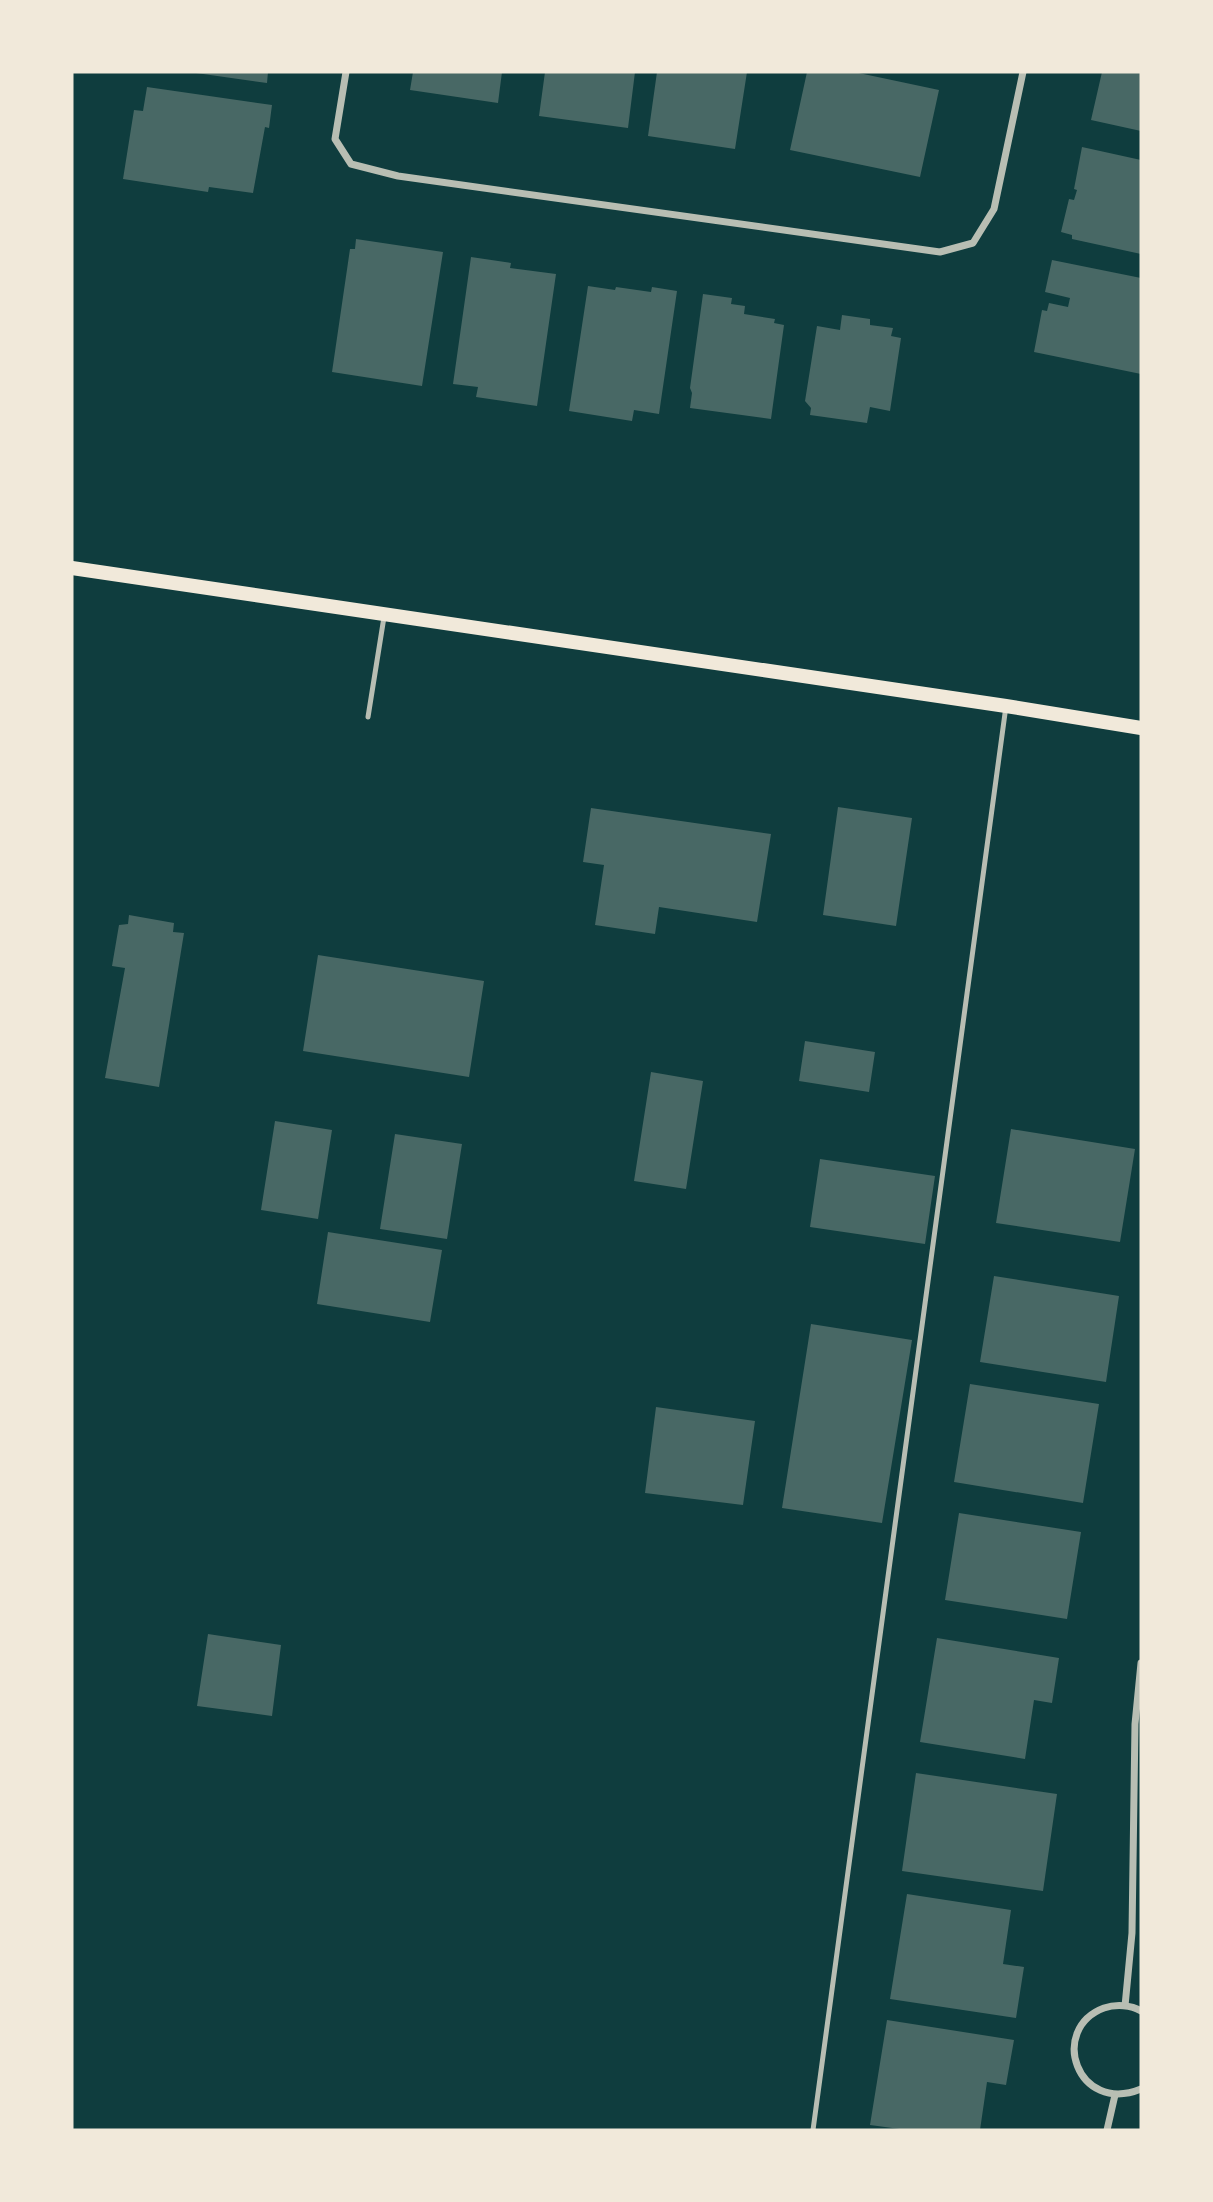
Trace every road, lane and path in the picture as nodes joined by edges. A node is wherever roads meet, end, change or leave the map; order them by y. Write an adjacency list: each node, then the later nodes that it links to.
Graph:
1 (346, 72): 2 (street)
2 (1023, 72)
3 (72, 568): 4 (main road)
4 (385, 614): 5 (main road); 6 (lane)
5 (1006, 706): 7 (main road); 13 (lane)
6 (368, 717)
7 (1141, 728)
8 (1141, 1663): 9 (street)
9 (1125, 2006): 10 (street); 12 (street)
10 (1141, 2011)
11 (1141, 2089): 12 (street)
12 (1115, 2095): 14 (street)
13 (813, 2130)
14 (1107, 2130)

